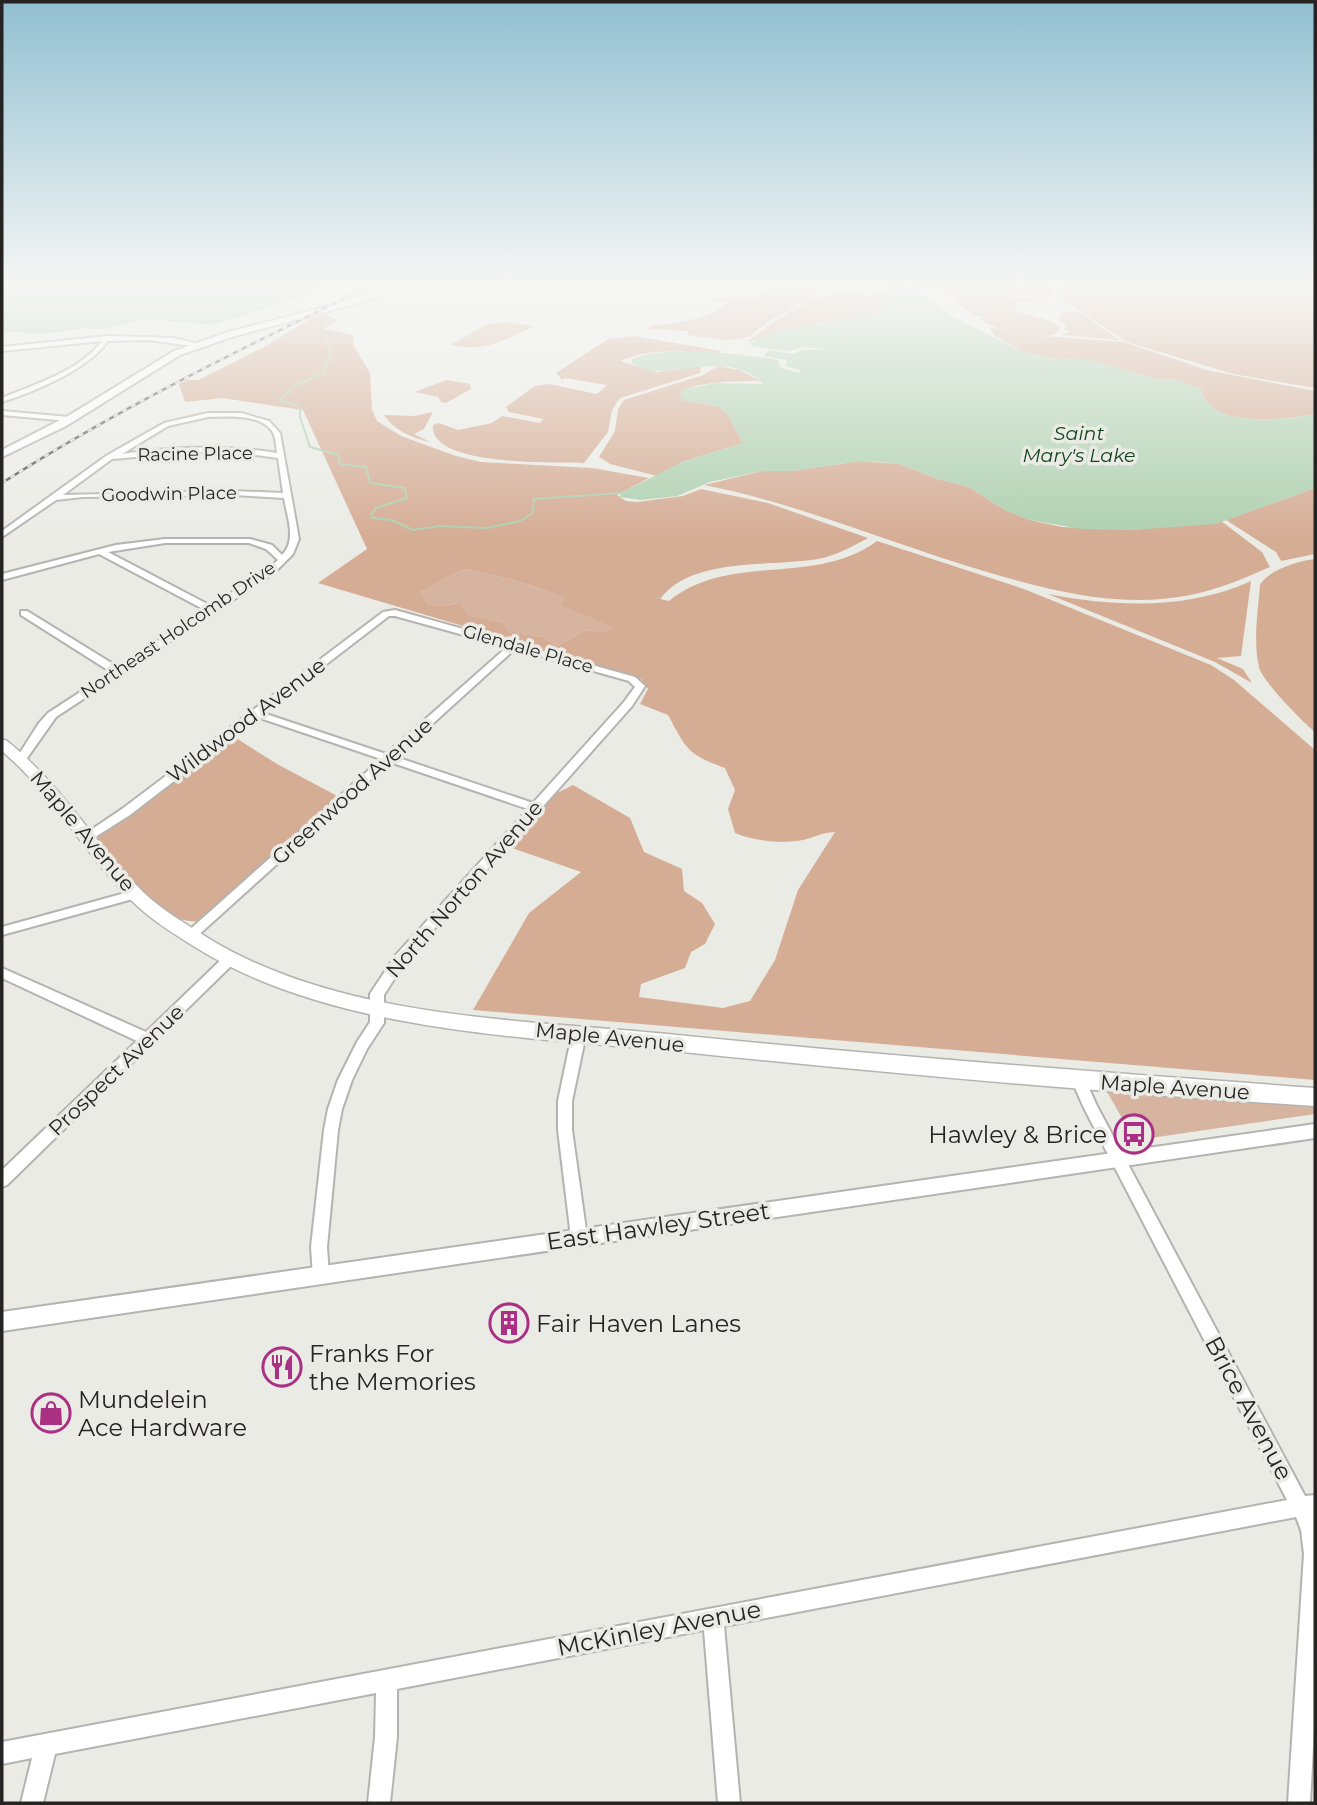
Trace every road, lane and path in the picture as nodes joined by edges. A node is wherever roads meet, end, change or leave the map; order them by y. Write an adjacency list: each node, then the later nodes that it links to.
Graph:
1 (65, 371): 3 (street)
2 (143, 371): 5 (main road)
3 (2, 400)
4 (2, 413): 5 (street)
5 (69, 419): 6 (main road)
6 (2, 454)
7 (281, 456): 8 (street, Racine Place); 8 (street, Northeast Holcomb Drive); 9 (street, Northeast Holcomb Drive)
8 (109, 458): 10 (street)
9 (288, 496): 10 (street, Goodwin Place); 13 (street, Northeast Holcomb Drive)
10 (49, 499): 11 (street)
11 (2, 535)
12 (100, 551): 13 (street); 14 (street); 15 (street)
13 (283, 560): 15 (street, Northeast Holcomb Drive)
14 (2, 577)
15 (211, 610): 19 (street, Northeast Holcomb Drive)
16 (24, 613): 19 (street)
17 (407, 616): 18 (street, Glendale Place); 21 (street, Wildwood Avenue)
18 (513, 646): 20 (street, Glendale Place); 23 (street, Greenwood Avenue)
19 (117, 671): 24 (street, Northeast Holcomb Drive)
20 (638, 692): 25 (street, North Norton Avenue)
21 (254, 713): 23 (street); 26 (street, Wildwood Avenue)
22 (2, 744): 24 (main road, Maple Avenue)
23 (390, 758): 25 (street); 29 (street, Greenwood Avenue)
24 (21, 760): 26 (main road, Maple Avenue)
25 (534, 807): 32 (street, North Norton Avenue)
26 (88, 836): 27 (main road, Maple Avenue)
27 (136, 894): 28 (street); 29 (main road, Maple Avenue)
28 (2, 931)
29 (190, 936): 30 (main road, Maple Avenue)
30 (230, 959): 32 (main road, Maple Avenue); 34 (street, Prospect Avenue)
31 (2, 973): 34 (street)
32 (377, 1009): 33 (main road, Maple Avenue); 41 (street, North Norton Avenue)
33 (579, 1034): 35 (main road, Maple Avenue); 40 (street)
34 (147, 1039): 39 (street, Prospect Avenue)
35 (1079, 1081): 36 (main road, Maple Avenue); 38 (street, Brice Avenue)
36 (1315, 1097)
37 (1315, 1131): 38 (street, East Hawley Street)
38 (1117, 1159): 40 (street, East Hawley Street); 43 (street, Brice Avenue)
39 (2, 1180)
40 (579, 1237): 41 (street, East Hawley Street)
41 (321, 1276): 42 (street, East Hawley Street)
42 (2, 1322)
43 (1308, 1505): 44 (street, McKinley Avenue); 51 (street, Brice Avenue)
44 (713, 1618): 45 (street, McKinley Avenue); 50 (street)
45 (387, 1679): 46 (street, McKinley Avenue); 49 (street)
46 (47, 1744): 47 (street, McKinley Avenue); 48 (street)
47 (2, 1753)
48 (32, 1803)
49 (379, 1803)
50 (729, 1803)
51 (1299, 1803)

